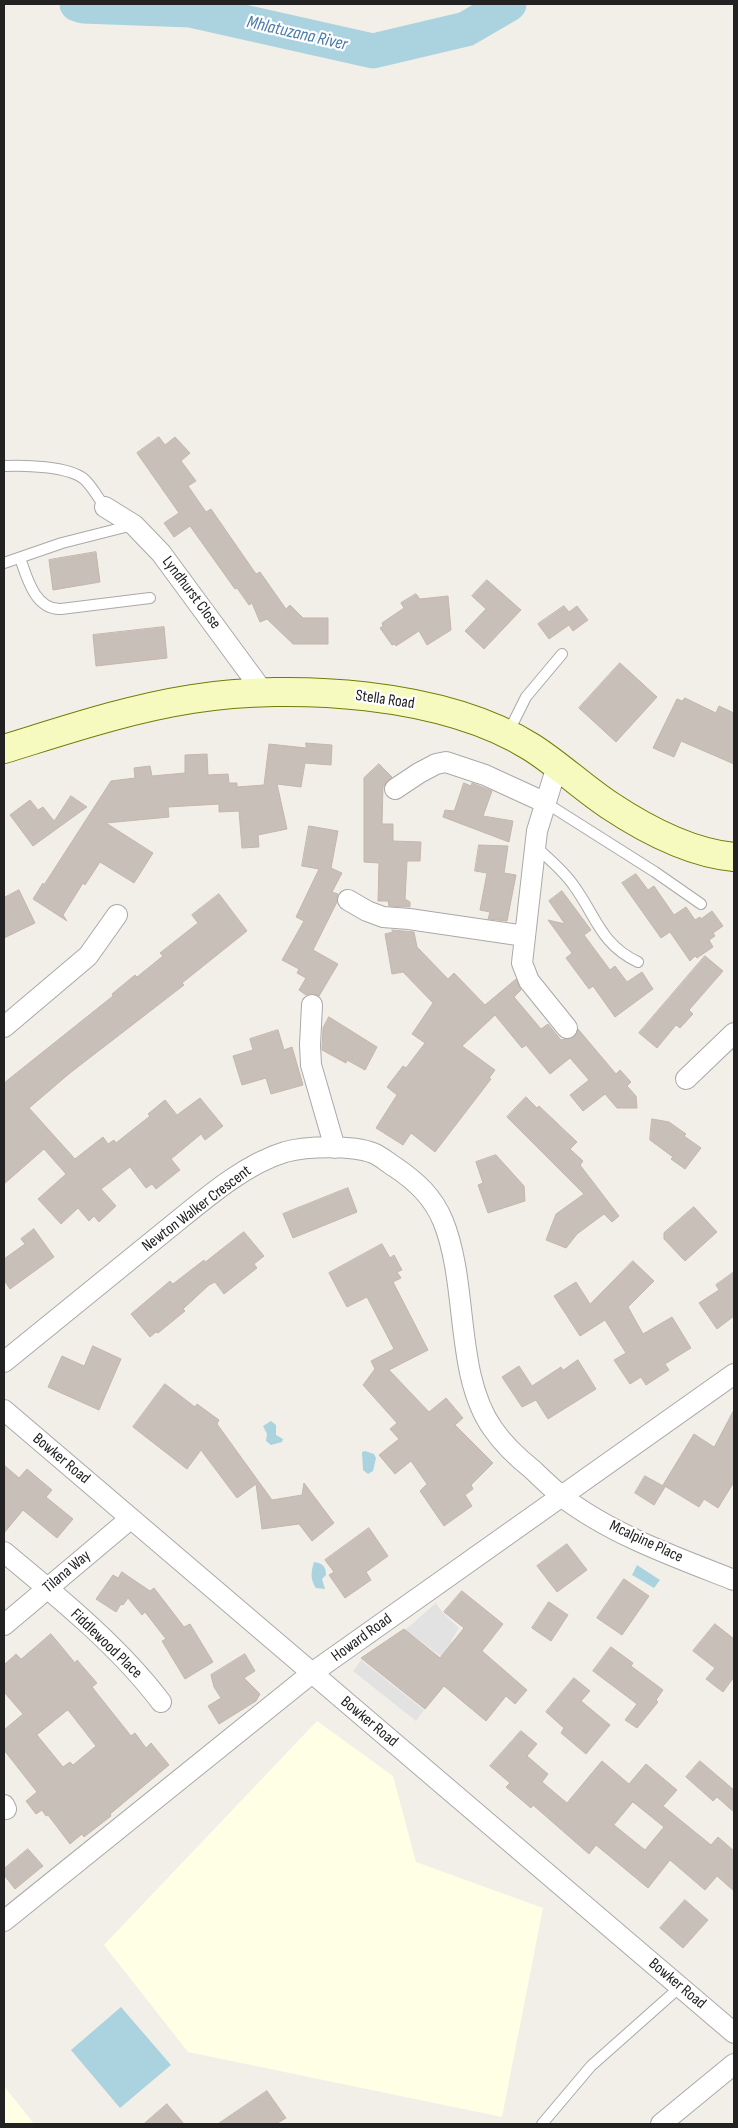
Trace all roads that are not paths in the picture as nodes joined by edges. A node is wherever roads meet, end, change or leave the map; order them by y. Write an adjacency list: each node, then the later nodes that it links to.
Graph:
1 (4, 466): 2 (lane)
2 (105, 507): 3 (street, Lyndhurst Close)
3 (134, 525): 4 (lane); 8 (street, Lyndhurst Close)
4 (20, 558): 5 (lane); 6 (lane)
5 (4, 563)
6 (150, 598)
7 (562, 654): 9 (lane)
8 (264, 693): 9 (main road, Stella Road); 10 (main road, Stella Road)
9 (508, 734): 11 (main road, Stella Road)
10 (4, 749)
11 (557, 766): 13 (street); 15 (main road, Stella Road)
12 (395, 789): 13 (street)
13 (546, 803): 14 (street); 17 (lane)
14 (535, 846): 19 (street); 20 (lane)
15 (734, 857)
16 (348, 900): 19 (street)
17 (701, 904)
18 (117, 915): 22 (street)
19 (525, 936): 23 (street)
20 (638, 962)
21 (312, 1005): 26 (street)
22 (4, 1027)
23 (567, 1028)
24 (734, 1033): 25 (street)
25 (686, 1079)
26 (336, 1148): 27 (street, Newton Walker Crescent); 30 (street, Newton Walker Crescent)
27 (4, 1362)
28 (734, 1374): 30 (street, Howard Road)
29 (4, 1410): 31 (street, Bowker Road)
30 (561, 1496): 33 (street, Mcalpine Place); 36 (street, Howard Road)
31 (130, 1518): 34 (street, Tilana Way); 36 (street, Bowker Road)
32 (4, 1552): 34 (street, Fiddlewood Place)
33 (734, 1580)
34 (48, 1588): 35 (street, Tilana Way); 37 (street, Fiddlewood Place)
35 (4, 1625)
36 (312, 1673): 38 (street, Howard Road); 39 (street, Bowker Road)
37 (160, 1702)
38 (4, 1922)
39 (680, 1987): 40 (street, Bowker Road); 42 (lane)
40 (734, 2033)
41 (734, 2064): 43 (street)
42 (542, 2124)
43 (660, 2124)

